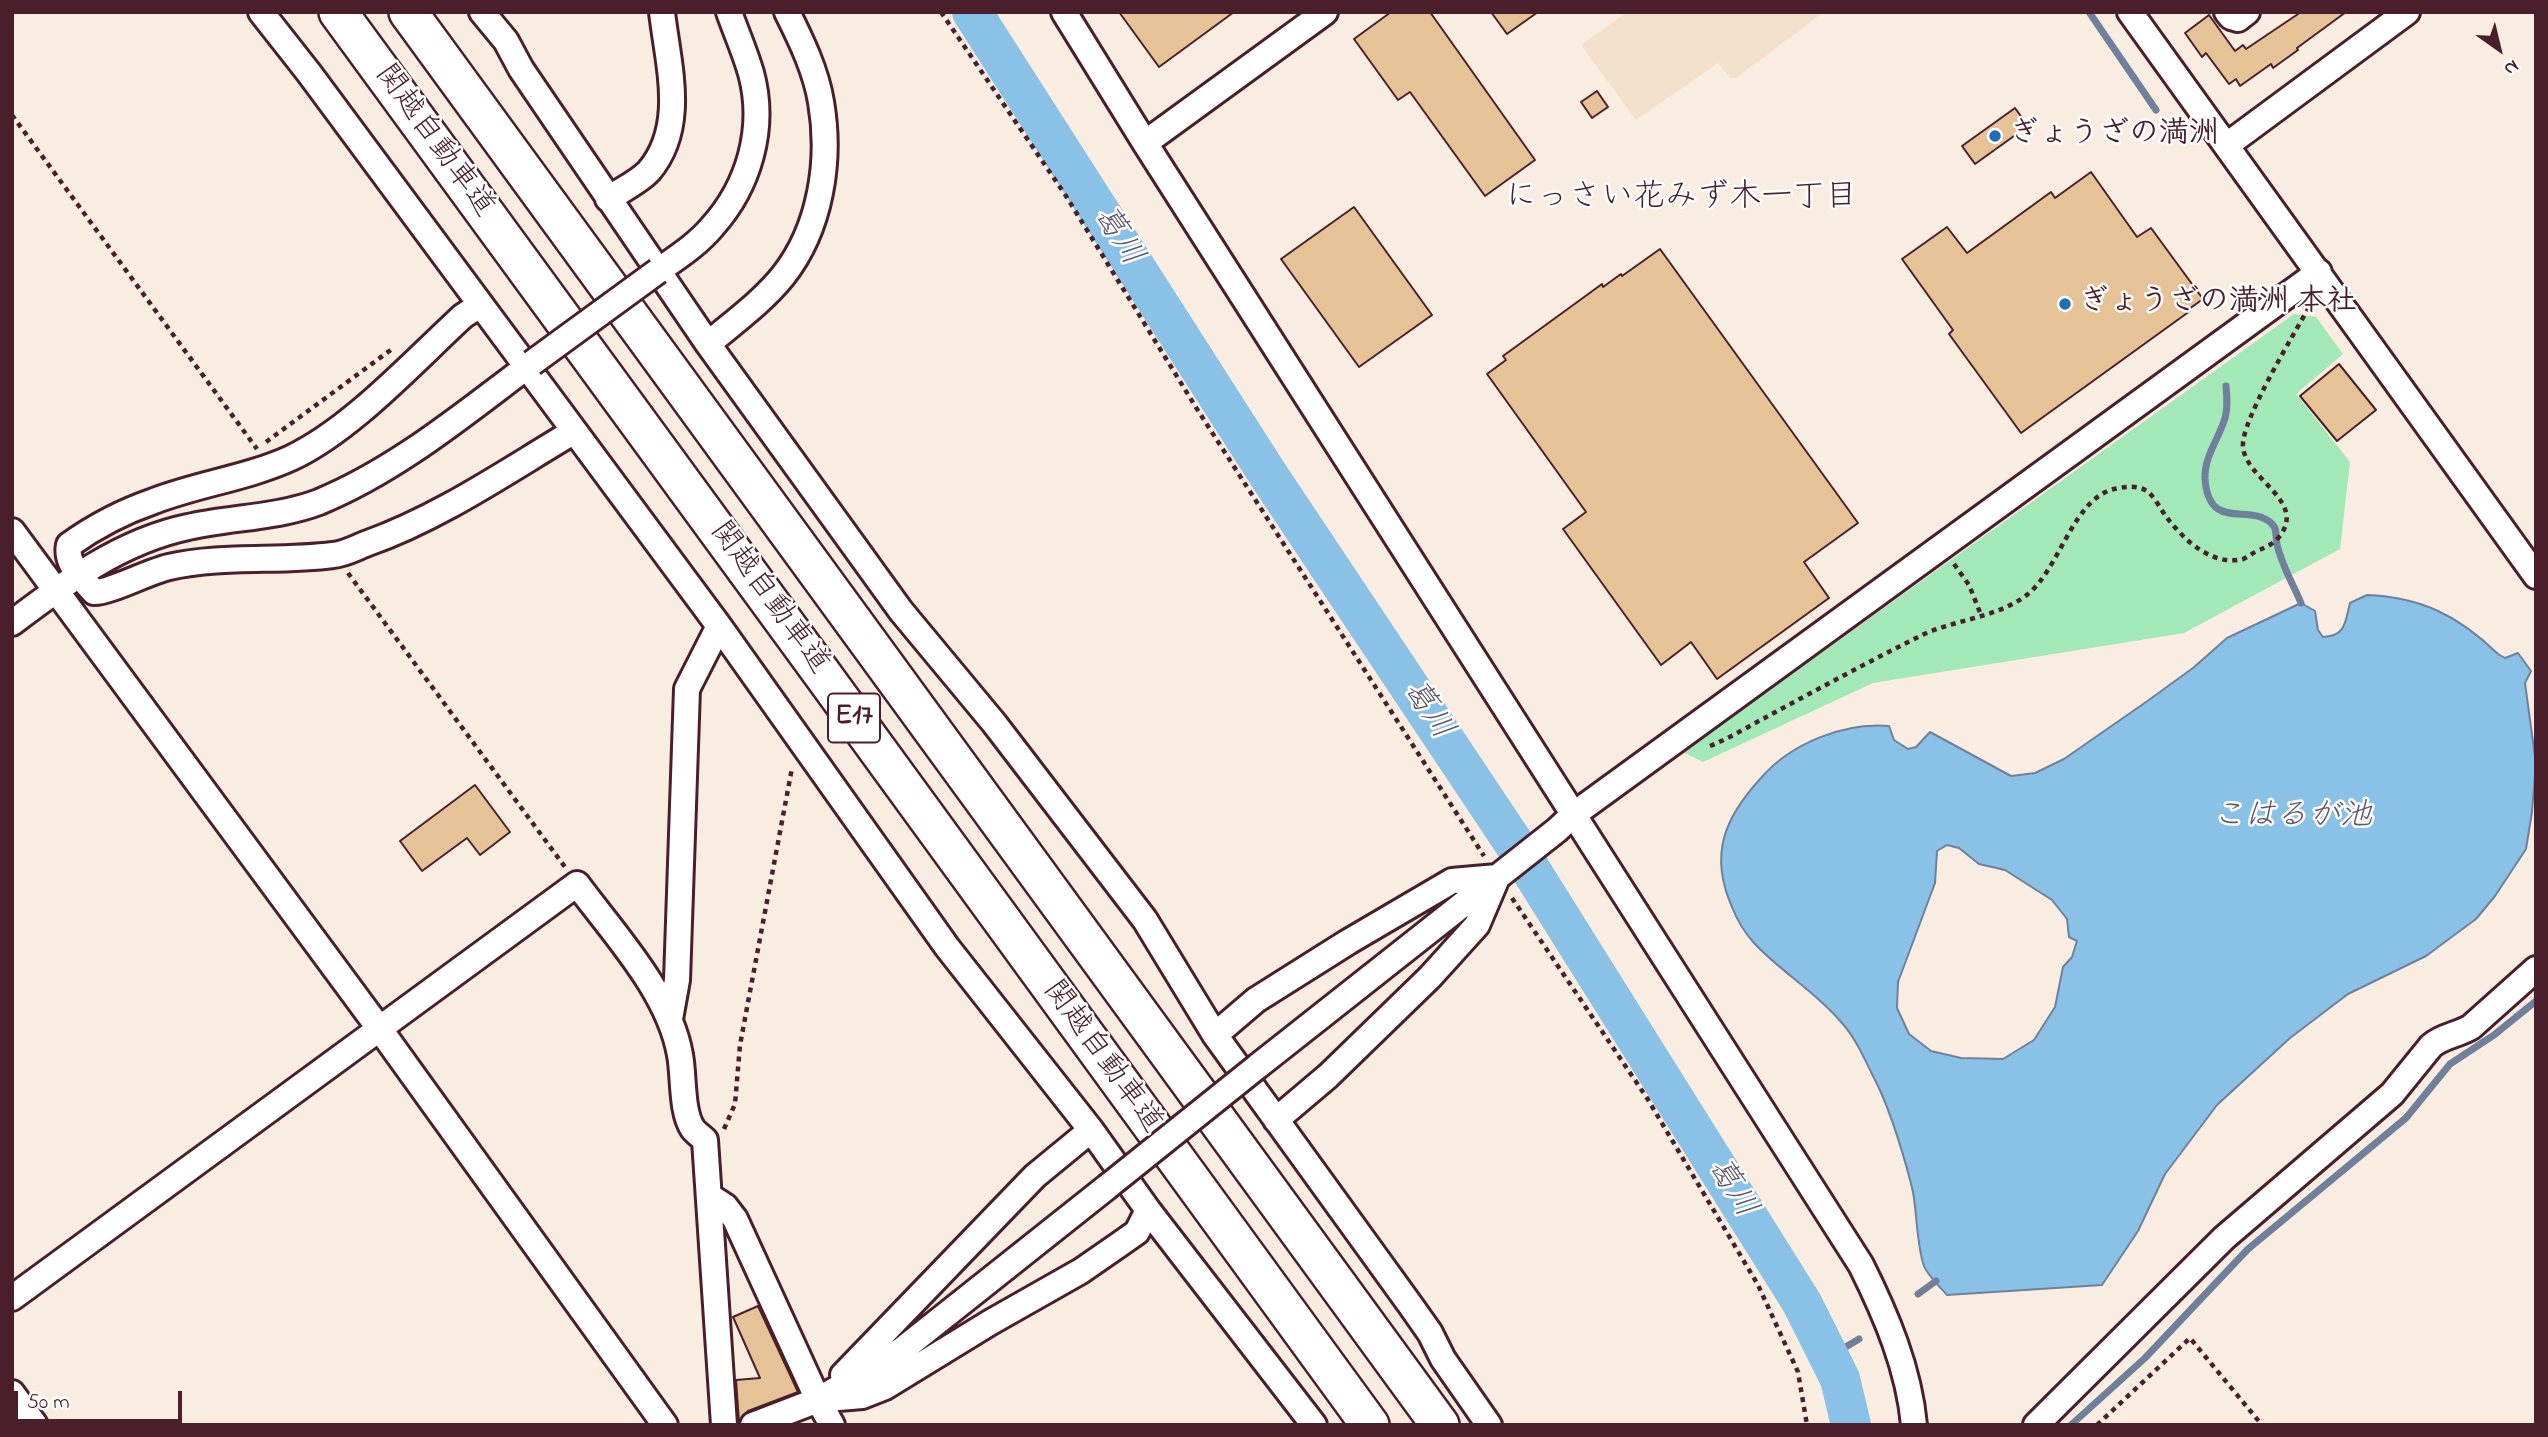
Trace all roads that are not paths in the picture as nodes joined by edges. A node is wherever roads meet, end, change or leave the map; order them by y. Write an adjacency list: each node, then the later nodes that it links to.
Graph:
1 (261, 12): 19 (street)
2 (408, 12): 49 (highway, 関越自動車道 / E17)
3 (482, 12): 16 (street)
4 (662, 12): 16 (street)
5 (729, 12): 17 (street)
6 (787, 12): 20 (street)
7 (1064, 12): 14 (street)
8 (1325, 12): 14 (street)
9 (2130, 12): 15 (street)
10 (2227, 12): 11 (street)
11 (2248, 12)
12 (2407, 12): 15 (street)
13 (340, 17): 48 (highway, 関越自動車道 / E17)
14 (1144, 143): 29 (street)
15 (2227, 145): 18 (street)
16 (608, 199): 17 (street)
17 (658, 271): 20 (street); 21 (street, bridge)
18 (2319, 272): 25 (street); 29 (street)
19 (480, 305): 21 (street); 24 (street)
20 (708, 344): 34 (street)
21 (529, 365): 22 (street); 24 (street)
22 (573, 432): 24 (street); 28 (street)
23 (12, 531): 26 (street)
24 (79, 575): 26 (street)
25 (2536, 576)
26 (55, 591): 27 (street); 33 (street)
27 (12, 623)
28 (719, 626): 32 (street); 36 (street)
29 (1565, 822): 30 (street); 51 (street)
30 (1499, 875): 34 (street); 35 (street); 41 (street, bridge)
31 (2536, 969): 52 (street)
32 (670, 1019): 33 (street); 37 (street)
33 (379, 1028): 39 (street); 43 (street)
34 (1215, 1035): 35 (street)
35 (1276, 1120): 50 (street)
36 (1091, 1130): 38 (street); 41 (street)
37 (711, 1197): 41 (street); 44 (street)
38 (1148, 1210): 41 (street); 47 (street)
39 (12, 1298)
40 (12, 1393): 42 (street)
41 (818, 1400): 45 (street); 46 (street)
42 (35, 1425)
43 (665, 1425)
44 (724, 1425)
45 (753, 1425)
46 (832, 1425)
47 (1314, 1425)
48 (1370, 1425)
49 (1440, 1425)
50 (1489, 1425)
51 (1914, 1425)
52 (2036, 1425)

